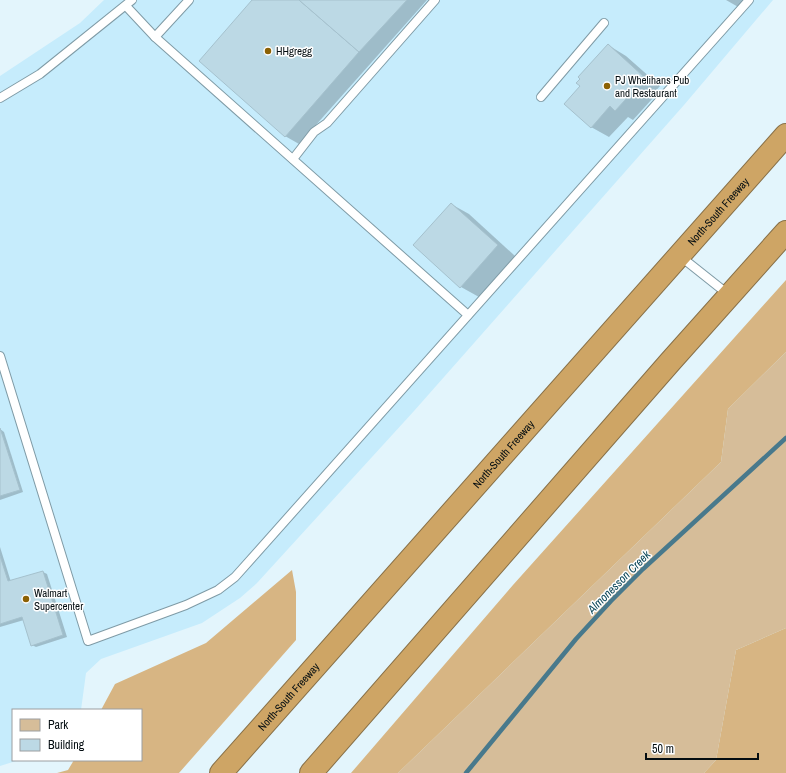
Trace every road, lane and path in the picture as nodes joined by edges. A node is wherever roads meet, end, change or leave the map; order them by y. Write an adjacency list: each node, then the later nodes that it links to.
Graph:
1 (189, 0): 6 (lane)
2 (435, 0): 10 (lane)
3 (749, 0): 14 (lane)
4 (129, 3): 6 (lane); 8 (lane)
5 (604, 23): 7 (lane)
6 (155, 38): 10 (lane)
7 (541, 97)
8 (0, 98)
9 (786, 135): 12 (highway, North-South Freeway)
10 (293, 159): 14 (lane)
11 (786, 232): 13 (highway)
12 (680, 256): 13 (lane); 16 (highway, North-South Freeway)
13 (729, 296): 17 (highway)
14 (468, 315): 15 (lane)
15 (0, 356)
16 (221, 773)
17 (311, 773)

